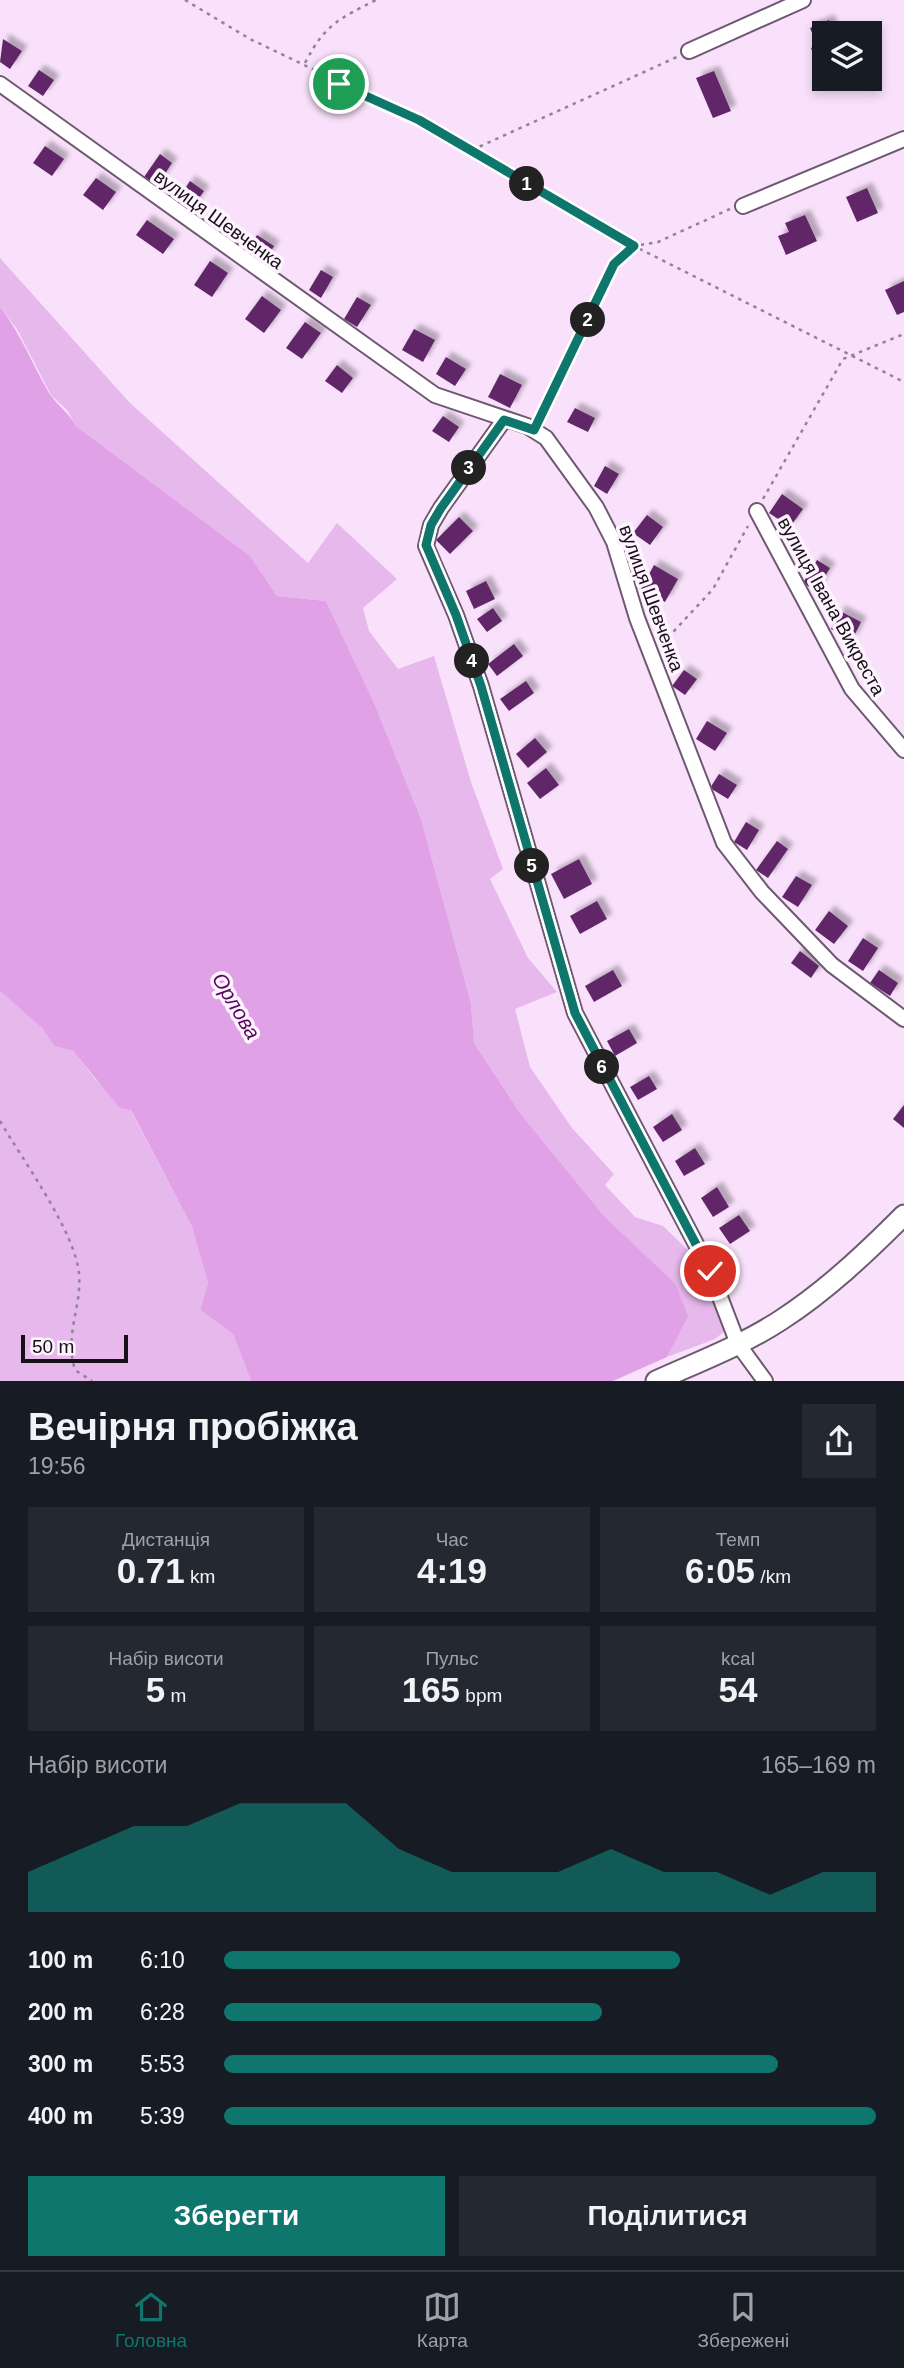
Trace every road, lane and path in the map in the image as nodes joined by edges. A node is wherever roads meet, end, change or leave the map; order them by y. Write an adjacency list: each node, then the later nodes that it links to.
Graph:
1 (185, 0): 5 (path)
2 (376, 0): 5 (path)
3 (803, 0): 4 (street)
4 (689, 51): 8 (path)
5 (305, 63): 8 (path)
6 (0, 84): 14 (street, вулиця Шевченка)
7 (904, 139): 9 (street)
8 (472, 150): 10 (path)
9 (738, 207): 10 (path)
10 (634, 246): 12 (path); 15 (path)
11 (904, 334): 12 (path)
12 (854, 354): 13 (path)
13 (904, 382)
14 (504, 420): 15 (street, вулиця Шевченка); 21 (street)
15 (534, 430): 18 (street, вулиця Шевченка)
16 (757, 511): 17 (street, вулиця Івана Викреста)
17 (904, 750)
18 (904, 1019)
19 (0, 1121): 22 (path)
20 (904, 1215): 21 (street)
21 (738, 1344): 23 (street); 24 (street)
22 (92, 1381)
23 (656, 1381)
24 (765, 1381)

